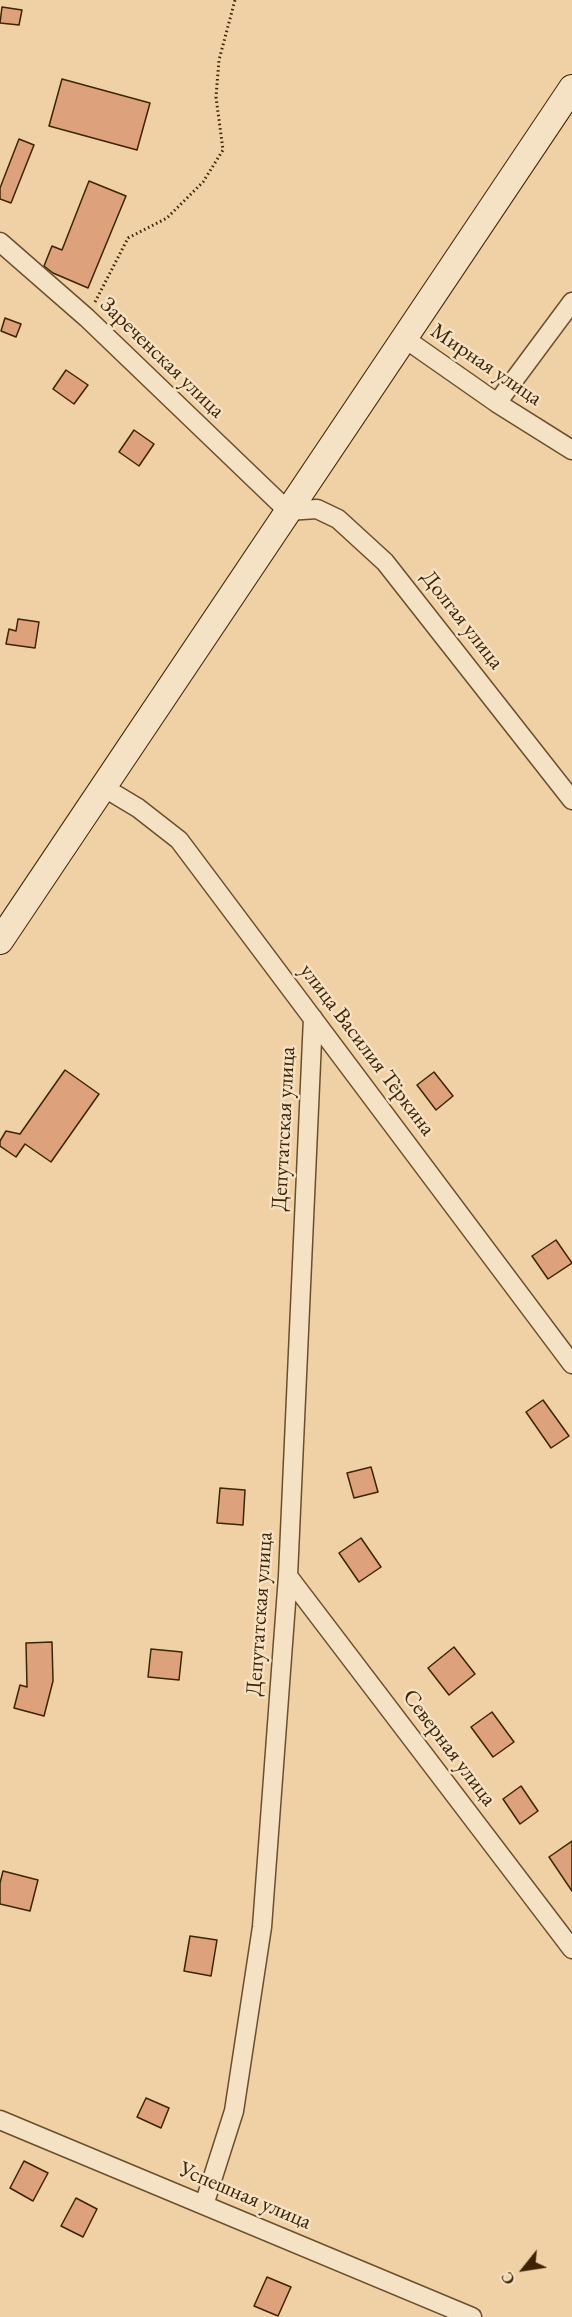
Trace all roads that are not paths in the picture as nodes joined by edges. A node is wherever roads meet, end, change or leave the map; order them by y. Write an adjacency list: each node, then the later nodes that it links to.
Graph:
1 (572, 88): 4 (street)
2 (0, 242): 7 (street, Зареченская улица)
3 (572, 302): 5 (street)
4 (404, 338): 5 (street, Мирная улица); 7 (street)
5 (498, 403): 6 (street, Мирная улица)
6 (572, 450)
7 (288, 511): 8 (street); 9 (street, Долгая улица)
8 (103, 787): 10 (street); 11 (street, улица Василия Тёркина)
9 (572, 800)
10 (0, 941)
11 (313, 1018): 12 (street, улица Василия Тёркина); 13 (street, Депутатская улица)
12 (572, 1364)
13 (288, 1576): 14 (street, Северная улица); 16 (street, Депутатская улица)
14 (572, 1949)
15 (0, 2120): 16 (street, Успешная улица)
16 (204, 2205): 17 (street, Успешная улица)
17 (472, 2317)

